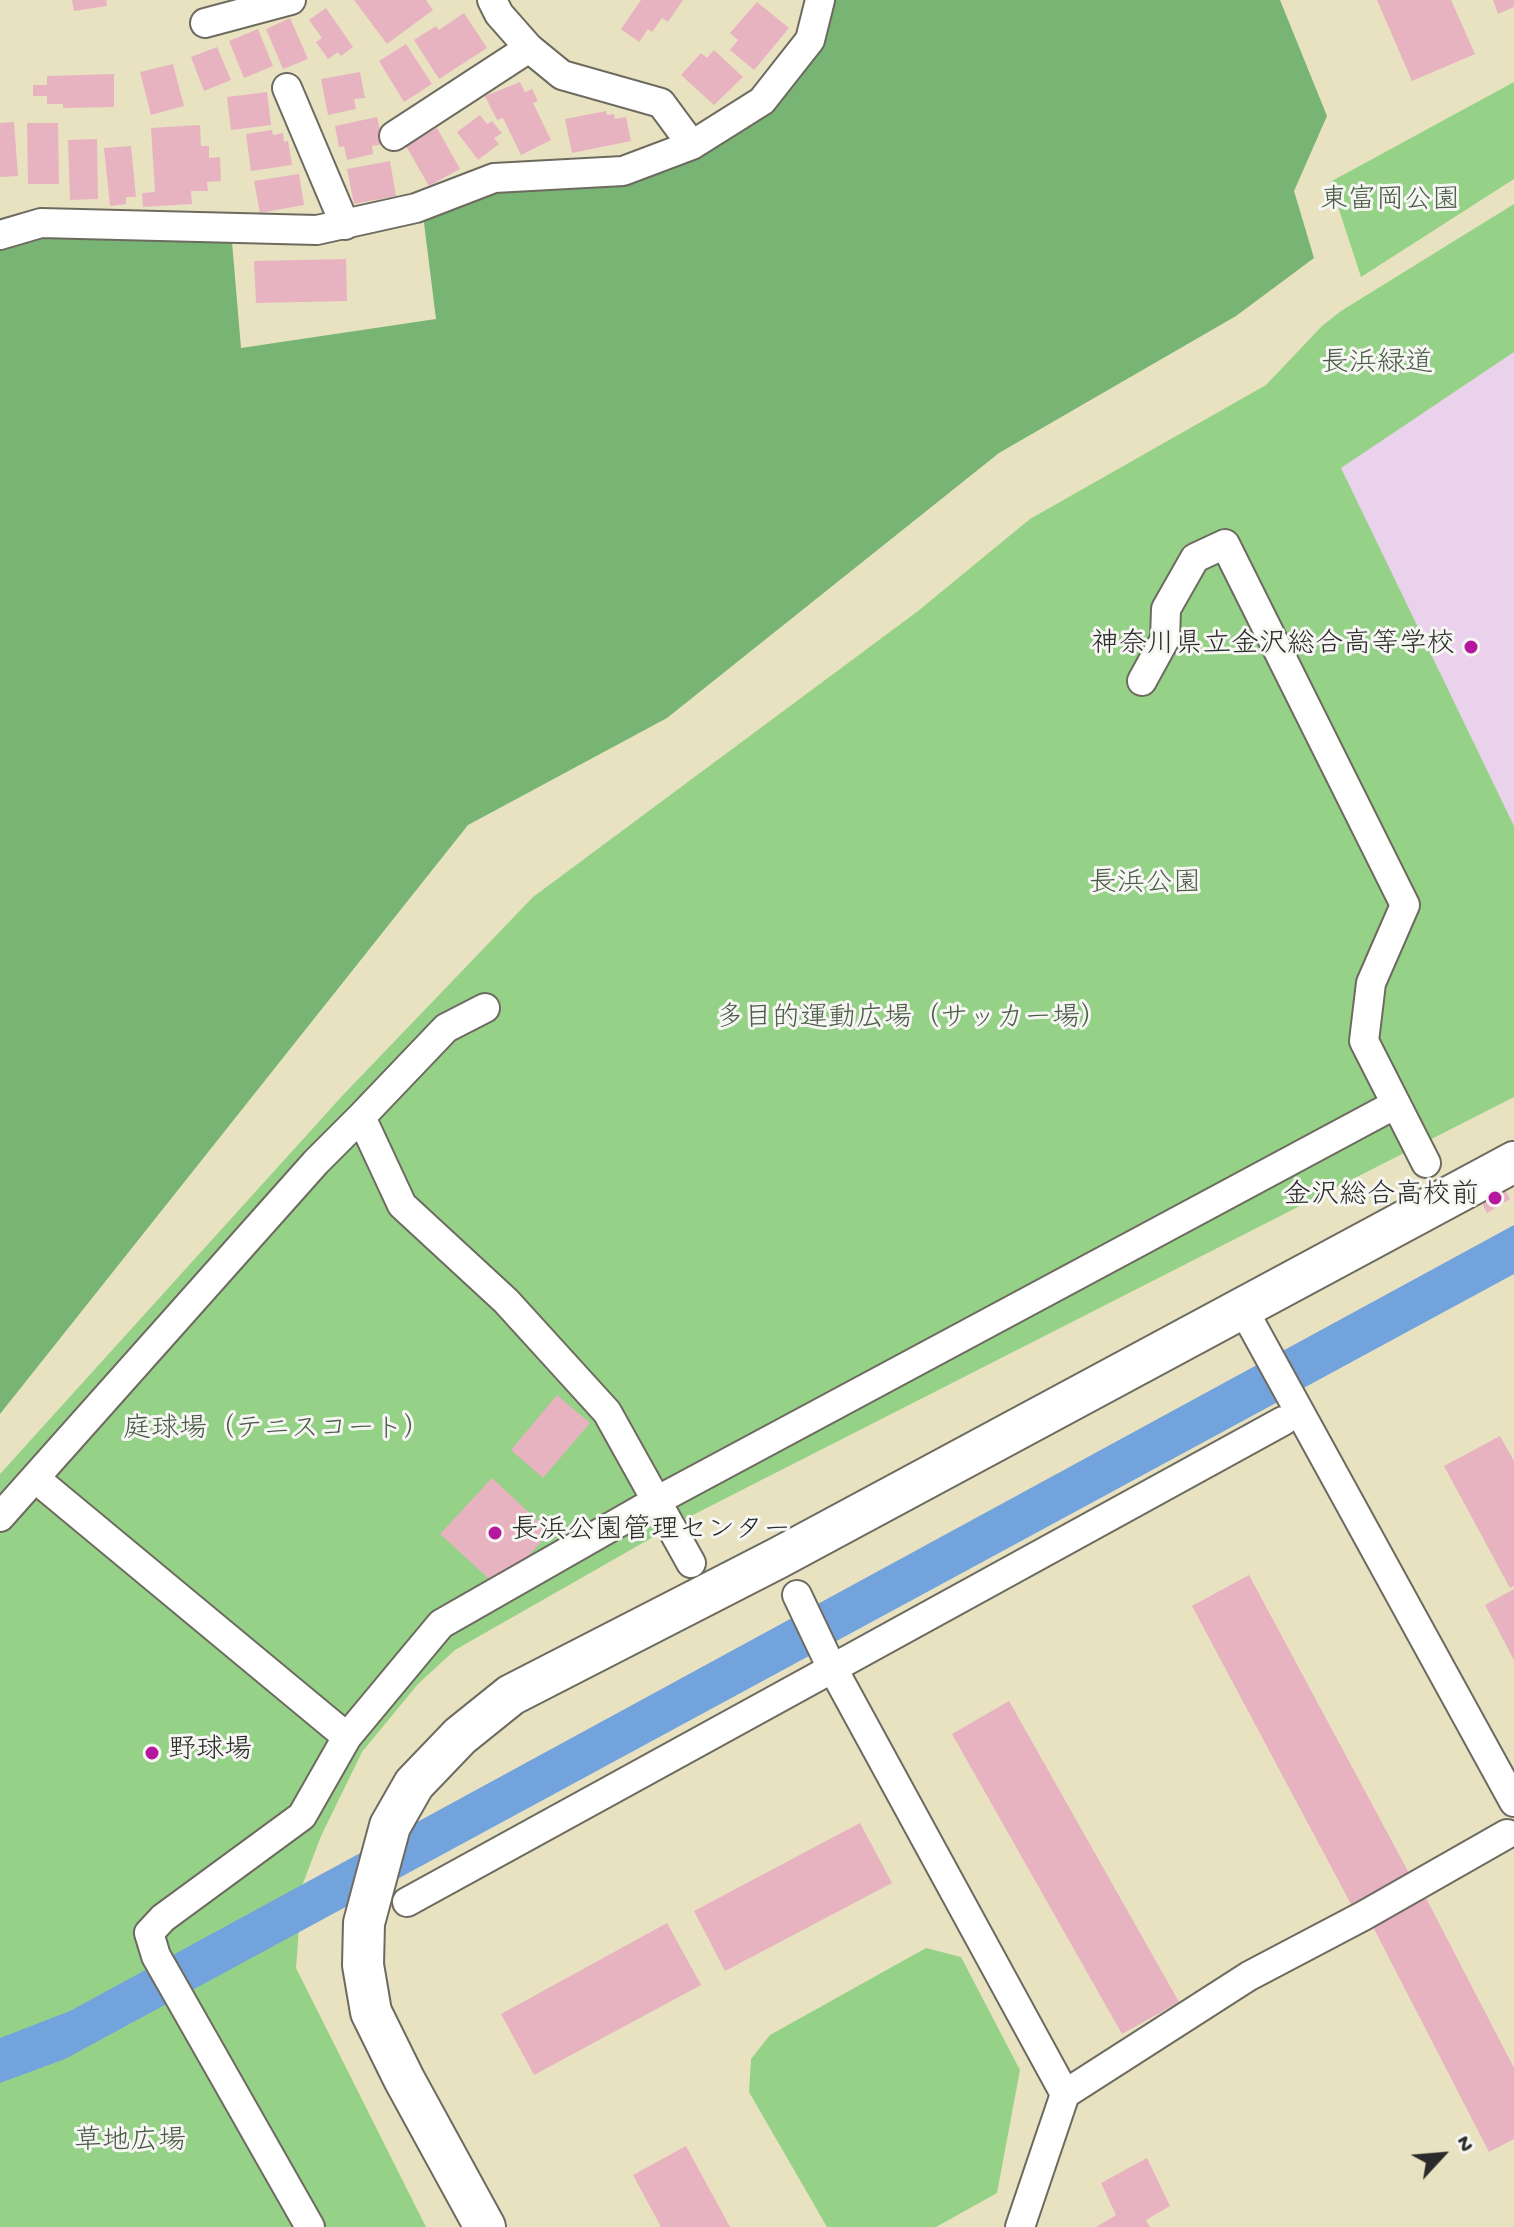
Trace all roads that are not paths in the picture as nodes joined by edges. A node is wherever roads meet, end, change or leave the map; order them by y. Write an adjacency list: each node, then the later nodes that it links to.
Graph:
1 (291, 0): 4 (street)
2 (492, 0): 5 (street)
3 (820, 0): 8 (street)
4 (205, 23)
5 (529, 48): 7 (street); 8 (street)
6 (287, 88): 9 (street)
7 (394, 136)
8 (692, 145): 9 (street)
9 (345, 225): 10 (street)
10 (0, 235)
11 (1142, 681): 13 (street)
12 (485, 1008): 14 (street)
13 (1396, 1104): 16 (street); 20 (street)
14 (361, 1117): 19 (street); 20 (street)
15 (1514, 1162): 17 (street)
16 (1426, 1163)
17 (1243, 1309): 18 (street); 31 (street)
18 (1289, 1411): 24 (street); 26 (street)
19 (36, 1479): 21 (street); 25 (street)
20 (658, 1500): 22 (street); 25 (street)
21 (0, 1517)
22 (691, 1563)
23 (797, 1595): 24 (street)
24 (829, 1662): 28 (street); 29 (street)
25 (347, 1737): 30 (street)
26 (1514, 1802)
27 (1507, 1834): 29 (street)
28 (407, 1902)
29 (1065, 2094): 32 (street)
30 (310, 2227)
31 (485, 2227)
32 (1020, 2227)

